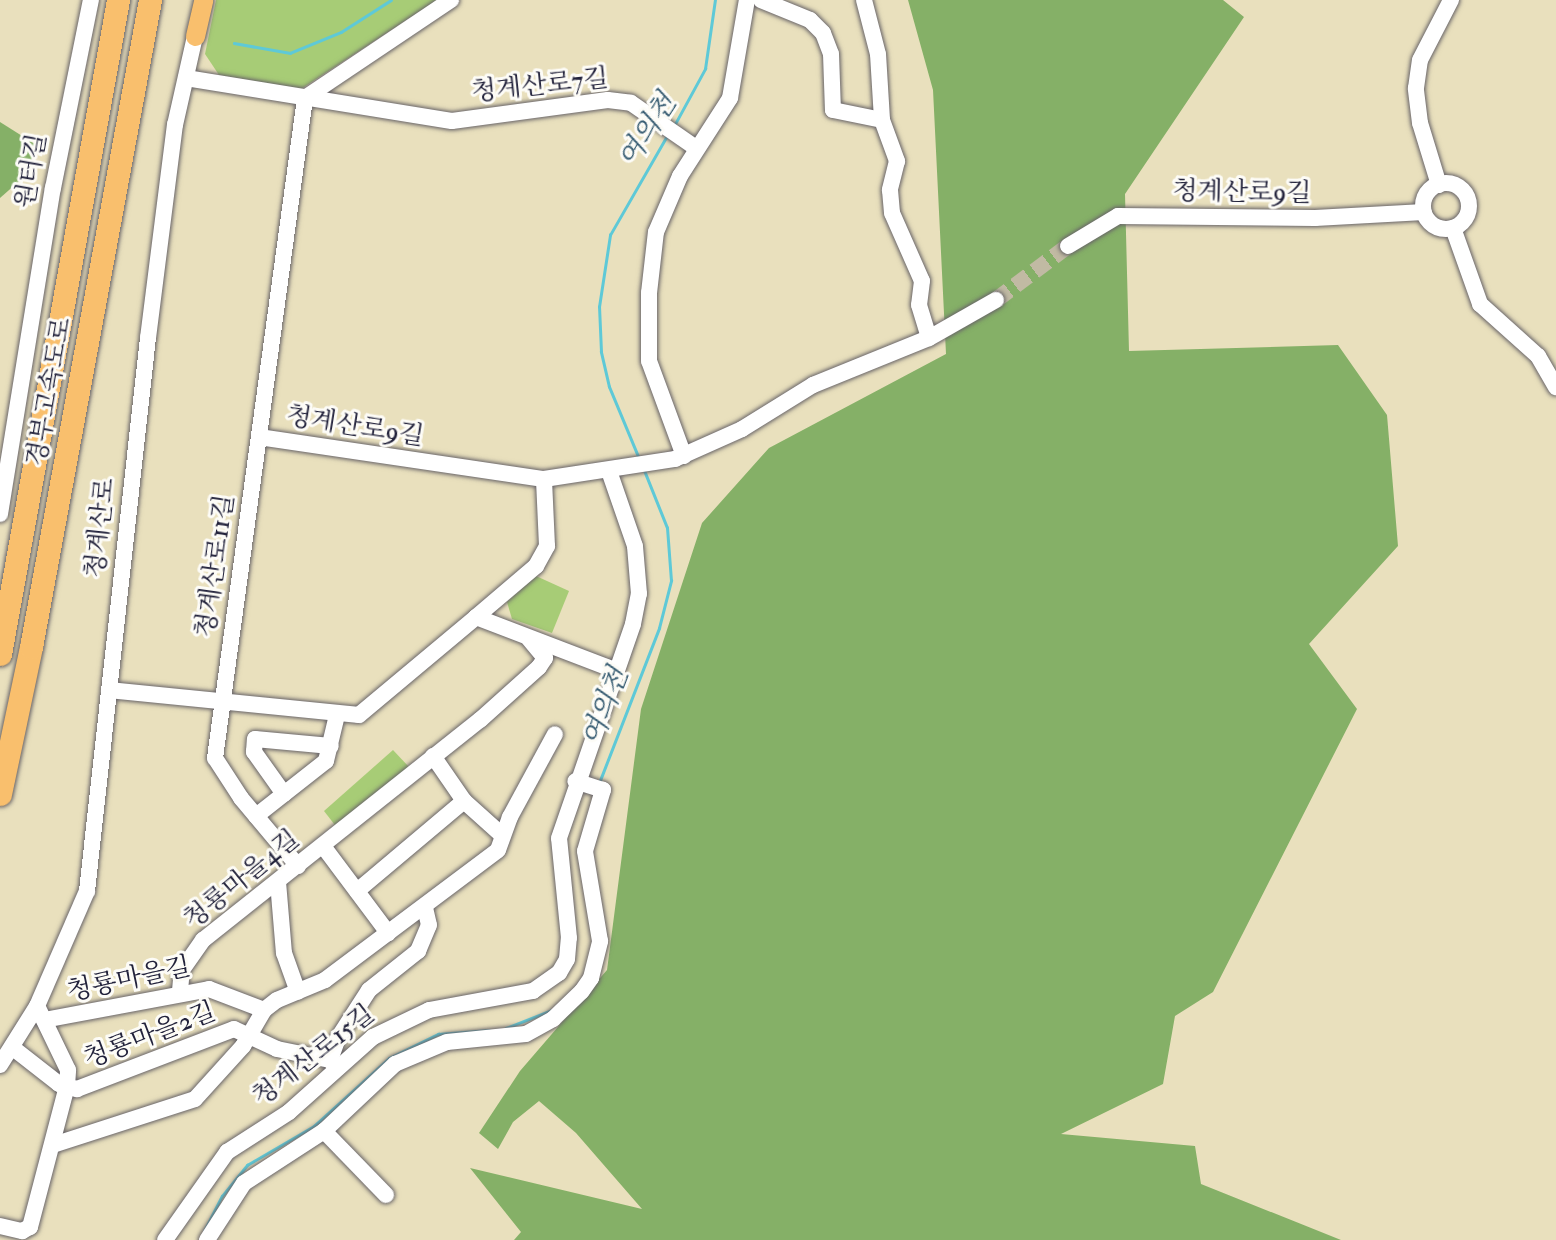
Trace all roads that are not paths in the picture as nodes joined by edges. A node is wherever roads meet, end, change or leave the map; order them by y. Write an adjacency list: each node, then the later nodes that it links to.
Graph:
1 (91, 0): 26 (street, 원터길)
2 (118, 0): 29 (highway, 경부고속도로)
3 (150, 0): 38 (highway, 경부고속도로)
4 (203, 0): 10 (main road, 청계산로)
5 (452, 0): 12 (street)
6 (747, 0): 14 (street)
7 (761, 0): 13 (street)
8 (864, 0): 13 (street)
9 (1451, 0): 15 (street)
10 (195, 36): 11 (street, 청계산로)
11 (186, 78): 12 (street, 청계산로7길); 31 (street, 청계산로)
12 (305, 98): 14 (street, 청계산로7길); 22 (street, 청계산로9길)
13 (882, 120): 20 (street)
14 (691, 145): 23 (street)
15 (1438, 185): 16 (street); 17 (street)
16 (1424, 212): 17 (street); 18 (street, 청계산로9길)
17 (1453, 228): 21 (street)
18 (1068, 246)
19 (996, 300): 20 (street)
20 (929, 338): 23 (street)
21 (1556, 387)
22 (259, 437): 25 (street, 청계산로9길); 32 (street, 청계산로11길)
23 (679, 458): 24 (street, 청계산로9길)
24 (612, 470): 25 (street, 청계산로9길); 30 (street, 청계산로15길)
25 (544, 479): 27 (street)
26 (0, 513)
27 (476, 617): 28 (street); 33 (street)
28 (527, 638): 30 (street); 36 (street, 청룡마을4길)
29 (0, 654)
30 (615, 670): 37 (street, 청계산로15길)
31 (109, 690): 32 (street); 52 (street, 청계산로)
32 (220, 702): 33 (street); 41 (street, 청계산로11길)
33 (337, 715): 35 (street)
34 (555, 734): 42 (street)
35 (331, 746): 39 (street); 39 (street)
36 (433, 756): 40 (street); 43 (street, 청룡마을4길)
37 (575, 781): 55 (street, 청계산로15길); 58 (street)
38 (0, 794)
39 (284, 794): 41 (street)
40 (464, 801): 42 (street); 46 (street)
41 (256, 816): 44 (street)
42 (503, 836): 47 (street)
43 (323, 846): 44 (street, 청룡마을4길); 46 (street, 청룡마을4길)
44 (298, 866): 45 (street, 청룡마을4길)
45 (278, 883): 49 (street, 청룡마을4길); 50 (street)
46 (357, 891): 48 (street)
47 (425, 907): 48 (street); 55 (street)
48 (388, 933): 50 (street)
49 (180, 991): 51 (street, 청룡마을길); 52 (street, 청룡마을길)
50 (298, 992): 51 (street)
51 (264, 1010): 53 (street)
52 (41, 1013): 54 (street, 청계산로); 57 (street)
53 (250, 1035): 55 (street); 57 (street, 청룡마을2길); 59 (street)
54 (13, 1048): 56 (street, 청계산로); 57 (street)
55 (333, 1064): 62 (street, 청계산로15길)
56 (0, 1065)
57 (66, 1086): 59 (street)
58 (324, 1131): 60 (street); 63 (street)
59 (53, 1144): 61 (street)
60 (386, 1195)
61 (0, 1226)
62 (165, 1240)
63 (207, 1240)

